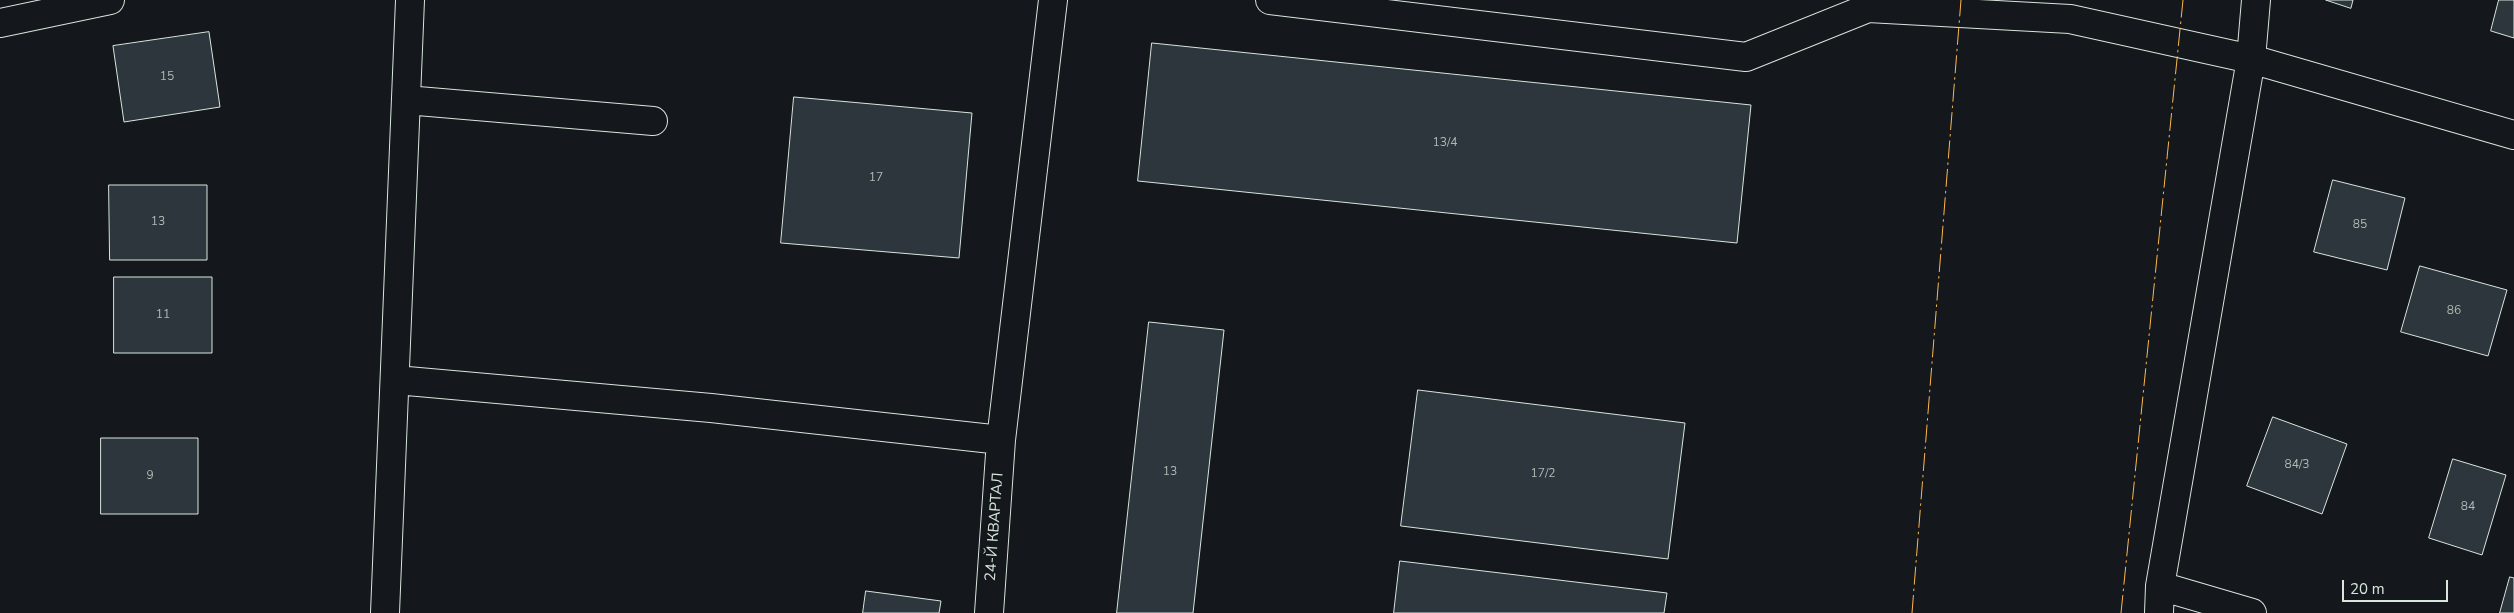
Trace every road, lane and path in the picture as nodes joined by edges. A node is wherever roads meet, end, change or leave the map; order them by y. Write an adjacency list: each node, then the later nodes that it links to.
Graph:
1 (110, 0): 6 (street)
2 (410, 0): 8 (street)
3 (1053, 0): 12 (street, 24-Й КВАРТАЛ)
4 (1270, 0): 7 (street)
5 (2256, 0): 7 (street)
6 (0, 23)
7 (2251, 59): 10 (street); 13 (street)
8 (406, 100): 9 (street); 11 (street)
9 (653, 120)
10 (2514, 136)
11 (396, 380): 12 (street); 14 (street)
12 (1001, 440): 15 (street, 24-Й КВАРТАЛ)
13 (2160, 586): 16 (street); 17 (street)
14 (386, 613)
15 (989, 613)
16 (2159, 613)
17 (2252, 613)

